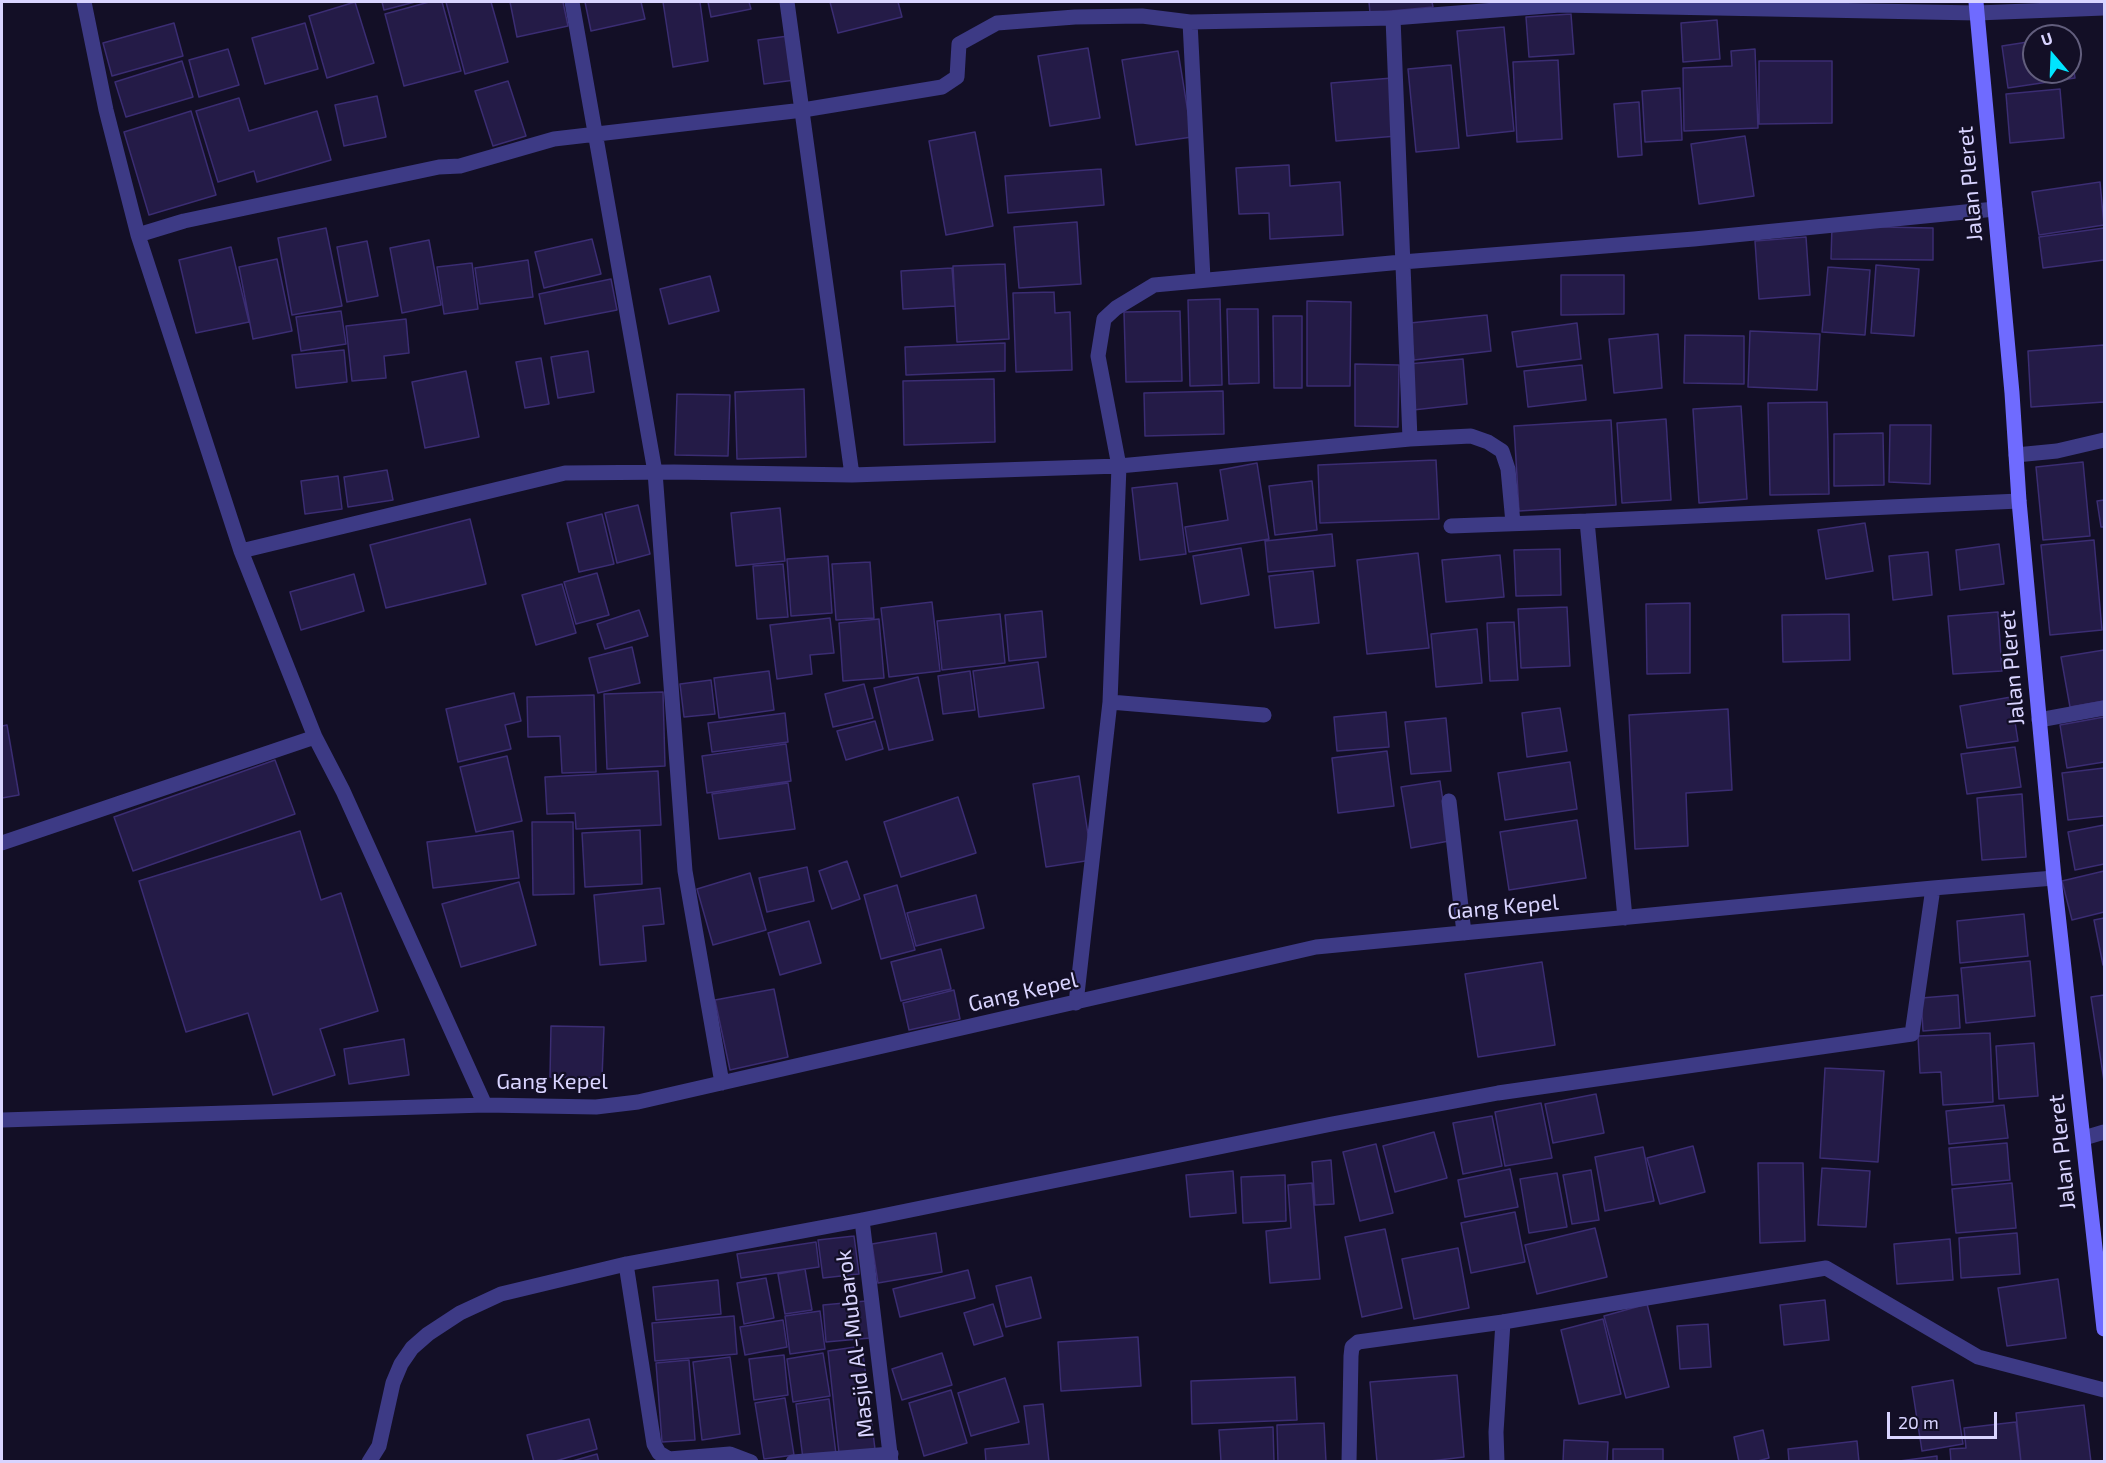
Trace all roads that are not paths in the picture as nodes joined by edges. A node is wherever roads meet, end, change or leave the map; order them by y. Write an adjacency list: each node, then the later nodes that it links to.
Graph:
1 (84, 2): 12 (street)
2 (572, 2): 10 (street)
3 (787, 2): 9 (street)
4 (1560, 3): 5 (street); 7 (street)
5 (1977, 8): 6 (street); 11 (main road, Jalan Pleret)
6 (2104, 8)
7 (1393, 18): 8 (street); 13 (street)
8 (1190, 22): 9 (street); 14 (street)
9 (803, 110): 10 (street); 20 (street)
10 (596, 134): 12 (street); 19 (street)
11 (1995, 208): 13 (street); 17 (main road, Jalan Pleret)
12 (138, 235): 25 (street)
13 (1402, 262): 14 (street); 15 (street)
14 (1203, 279): 18 (street)
15 (1410, 439): 18 (street); 23 (street)
16 (2104, 440): 17 (street)
17 (2016, 455): 21 (main road, Jalan Pleret)
18 (1119, 466): 20 (street); 26 (street)
19 (656, 472): 20 (street); 25 (street); 38 (street)
20 (852, 475)
21 (2019, 501): 22 (street); 29 (main road, Jalan Pleret)
22 (1587, 521): 23 (street); 35 (street)
23 (1513, 524): 24 (street)
24 (1451, 526)
25 (241, 551): 30 (street)
26 (1110, 702): 28 (street); 37 (street)
27 (2104, 708): 29 (street)
28 (1264, 715)
29 (2039, 720): 33 (main road, Jalan Pleret)
30 (315, 737): 32 (street); 39 (street)
31 (1449, 801): 36 (street)
32 (2, 843)
33 (2054, 878): 34 (street, Gang Kepel); 42 (main road, Jalan Pleret)
34 (1933, 888): 35 (street, Gang Kepel); 43 (street)
35 (1624, 918): 36 (street, Gang Kepel)
36 (1464, 933): 37 (street, Gang Kepel)
37 (1076, 1003): 38 (street, Gang Kepel)
38 (722, 1083): 39 (street, Gang Kepel)
39 (485, 1105): 40 (street, Gang Kepel)
40 (2, 1120)
41 (2104, 1132): 42 (street)
42 (2084, 1138): 46 (main road, Jalan Pleret)
43 (862, 1220): 44 (street); 48 (street, Masjid Al-Mubarok)
44 (626, 1264): 49 (street); 50 (street)
45 (1503, 1322): 47 (street); 52 (street); 53 (street)
46 (2104, 1329)
47 (2104, 1390)
48 (891, 1458): 51 (street)
49 (369, 1461)
50 (751, 1461)
51 (793, 1461)
52 (1349, 1461)
53 (1497, 1461)

